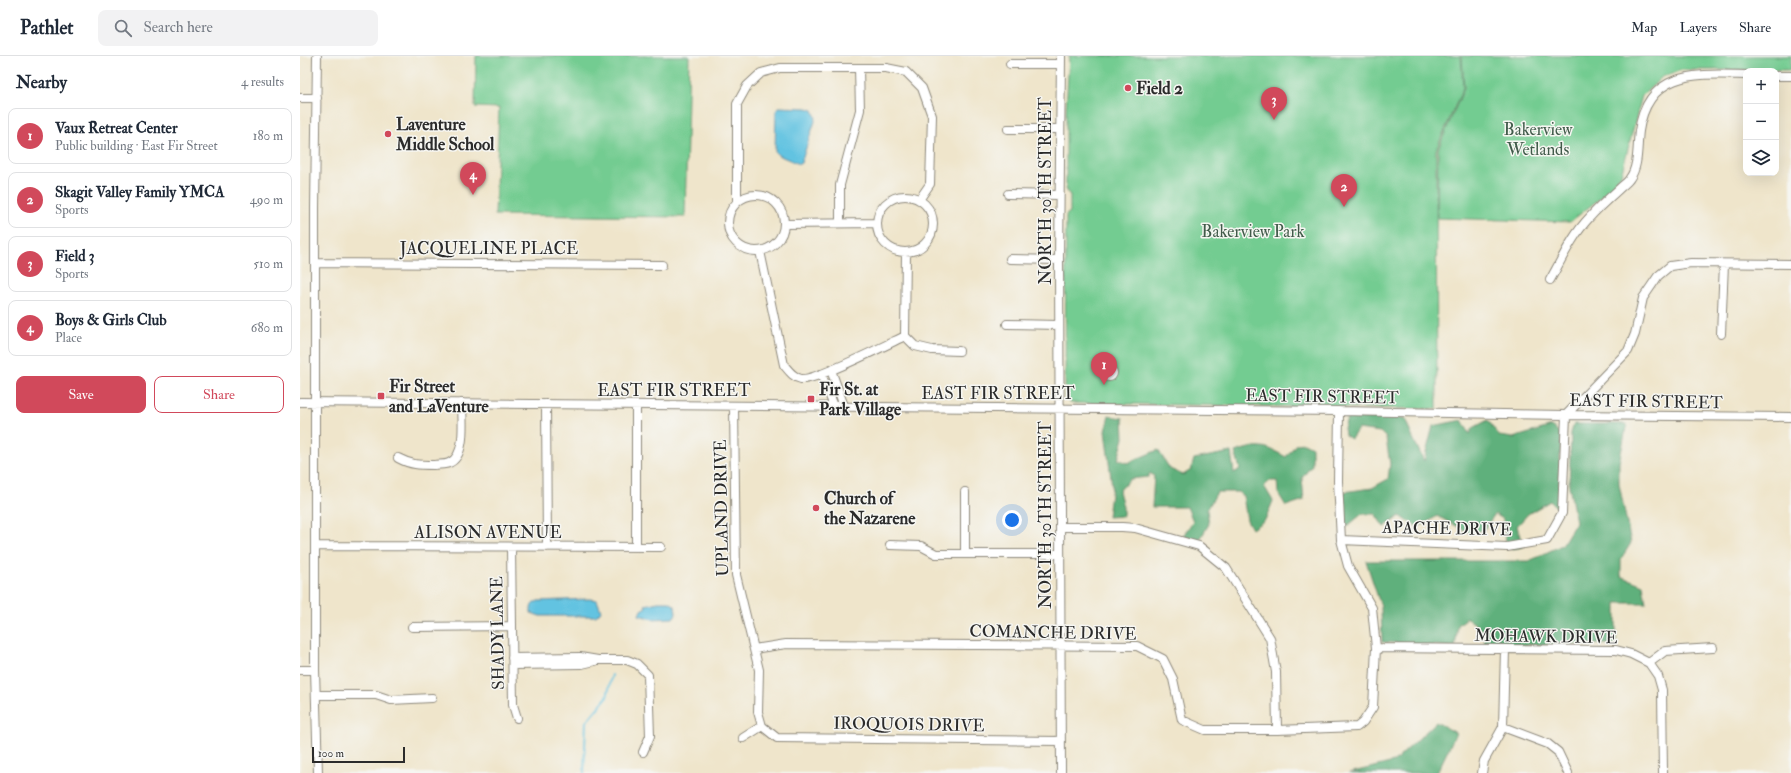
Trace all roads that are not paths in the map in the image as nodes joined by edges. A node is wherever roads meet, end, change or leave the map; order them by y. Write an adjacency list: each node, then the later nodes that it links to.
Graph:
1 (317, 56): 9 (street)
2 (1061, 59): 3 (street); 11 (street, NORTH 30TH STREET)
3 (1010, 64)
4 (859, 68): 14 (street); 15 (street); 16 (street)
5 (1743, 75): 27 (street)
6 (1779, 76): 7 (street)
7 (1791, 76)
8 (300, 98): 9 (street)
9 (317, 98): 23 (street)
10 (1008, 129): 11 (street)
11 (1059, 129): 13 (street, NORTH 30TH STREET)
12 (1008, 194): 13 (street)
13 (1059, 195): 22 (street, NORTH 30TH STREET)
14 (919, 200): 17 (street); 20 (street)
15 (737, 202): 18 (street); 19 (street)
16 (840, 223): 17 (street); 18 (street)
17 (877, 223): 20 (street)
18 (784, 224): 19 (street)
19 (760, 251): 34 (street)
20 (906, 252): 31 (street)
21 (1010, 259): 22 (street)
22 (1059, 260): 29 (street, NORTH 30TH STREET)
23 (315, 264): 24 (street, JACQUELINE PLACE); 36 (street)
24 (662, 264)
25 (1724, 264): 26 (street); 30 (street); 45 (street)
26 (1791, 264)
27 (1550, 280)
28 (1007, 324): 29 (street)
29 (1059, 325): 43 (street, NORTH 30TH STREET)
30 (1721, 334)
31 (905, 336): 32 (street); 33 (street)
32 (959, 351)
33 (831, 370): 34 (street); 42 (street)
34 (821, 374): 41 (street)
35 (300, 402): 36 (street, EAST FIR STREET)
36 (316, 402): 37 (street, EAST FIR STREET); 52 (street)
37 (462, 403): 38 (street, EAST FIR STREET); 47 (street)
38 (546, 404): 39 (street, EAST FIR STREET); 54 (street)
39 (636, 405): 40 (street, EAST FIR STREET); 55 (street)
40 (734, 406): 41 (street, EAST FIR STREET); 64 (street, UPLAND DRIVE)
41 (834, 406): 42 (street, EAST FIR STREET)
42 (844, 406): 43 (street, EAST FIR STREET)
43 (1060, 409): 44 (street, EAST FIR STREET); 49 (street, NORTH 30TH STREET)
44 (1339, 411): 45 (street, EAST FIR STREET); 50 (street, COMANCHE DRIVE)
45 (1566, 415): 46 (street, EAST FIR STREET); 50 (street, APACHE DRIVE)
46 (1791, 417)
47 (398, 458)
48 (965, 492): 57 (street)
49 (1060, 527): 58 (street, NORTH 30TH STREET); 75 (street)
50 (1341, 540): 62 (street, COMANCHE DRIVE)
51 (890, 545): 57 (street)
52 (316, 546): 53 (street, ALISON AVENUE); 69 (street)
53 (511, 547): 54 (street, ALISON AVENUE); 59 (street, SHADY LANE)
54 (546, 547): 55 (street, ALISON AVENUE)
55 (636, 547): 56 (street, ALISON AVENUE)
56 (660, 547)
57 (965, 554): 58 (street)
58 (1060, 554): 61 (street, NORTH 30TH STREET)
59 (512, 626): 60 (street); 66 (street, SHADY LANE)
60 (412, 627)
61 (1061, 646): 64 (street, COMANCHE DRIVE); 75 (street, COMANCHE DRIVE); 77 (street, NORTH 30TH STREET)
62 (1376, 648): 65 (street, MOHAWK DRIVE); 75 (street, COMANCHE DRIVE)
63 (1713, 648): 67 (street)
64 (754, 649): 73 (street, UPLAND DRIVE)
65 (1505, 649): 67 (street, MOHAWK DRIVE); 74 (street)
66 (512, 661): 72 (street, SHADY LANE); 78 (street)
67 (1649, 663): 83 (street)
68 (300, 670): 69 (street)
69 (316, 670): 70 (street)
70 (316, 695): 71 (street); 79 (street)
71 (432, 698)
72 (517, 718)
73 (762, 726): 76 (street); 77 (street, IROQUOIS DRIVE)
74 (1503, 727): 81 (street); 82 (street)
75 (1277, 730)
76 (743, 738)
77 (1061, 741): 80 (street, NORTH 30TH STREET)
78 (643, 752)
79 (318, 773)
80 (1061, 773)
81 (1482, 773)
82 (1568, 773)
83 (1663, 773)

